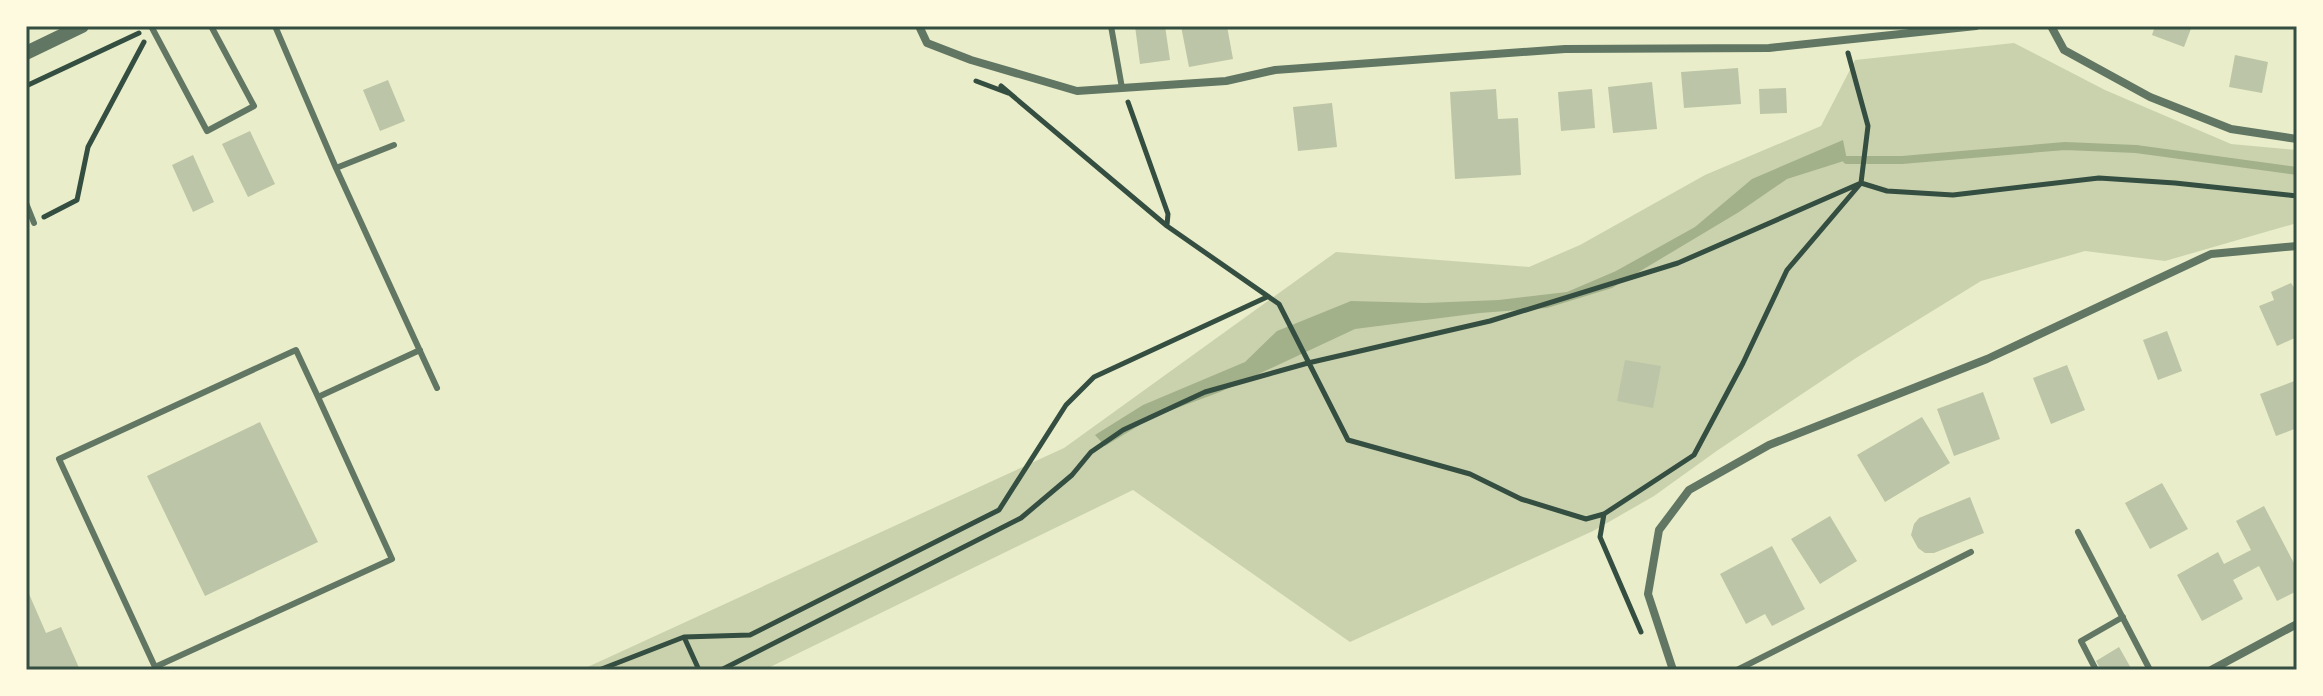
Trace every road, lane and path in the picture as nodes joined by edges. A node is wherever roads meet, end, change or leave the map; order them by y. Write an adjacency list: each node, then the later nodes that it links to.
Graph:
1 (82, 26): 10 (street)
2 (152, 26): 3 (lane); 12 (path); 20 (path)
3 (211, 26)
4 (275, 26): 16 (lane)
5 (919, 26): 11 (street)
6 (1111, 26): 13 (lane)
7 (1976, 26): 9 (street)
8 (2051, 26): 14 (street)
9 (1845, 40): 13 (street); 17 (path)
10 (26, 53)
11 (971, 60): 13 (street); 21 (path)
12 (26, 86)
13 (1122, 88): 21 (path)
14 (2297, 139)
15 (394, 145): 16 (lane)
16 (336, 168): 24 (lane)
17 (1861, 183): 18 (path); 25 (path); 28 (path)
18 (2297, 196)
19 (26, 203): 20 (lane)
20 (34, 223)
21 (1167, 226): 23 (path)
22 (2297, 246): 38 (street)
23 (1268, 297): 25 (path); 33 (path)
24 (420, 350): 26 (lane); 27 (lane)
25 (1308, 363): 28 (path); 37 (path)
26 (437, 388)
27 (318, 397): 27 (lane)
28 (1604, 514): 34 (path)
29 (2078, 532): 31 (lane)
30 (1971, 552): 39 (lane)
31 (2123, 617): 40 (lane); 41 (lane)
32 (2297, 624): 42 (street)
33 (684, 637): 35 (path); 36 (path)
34 (1646, 643)
35 (599, 670)
36 (699, 670)
37 (721, 670)
38 (1673, 670)
39 (1737, 670)
40 (2096, 670)
41 (2150, 670)
42 (2211, 670)

